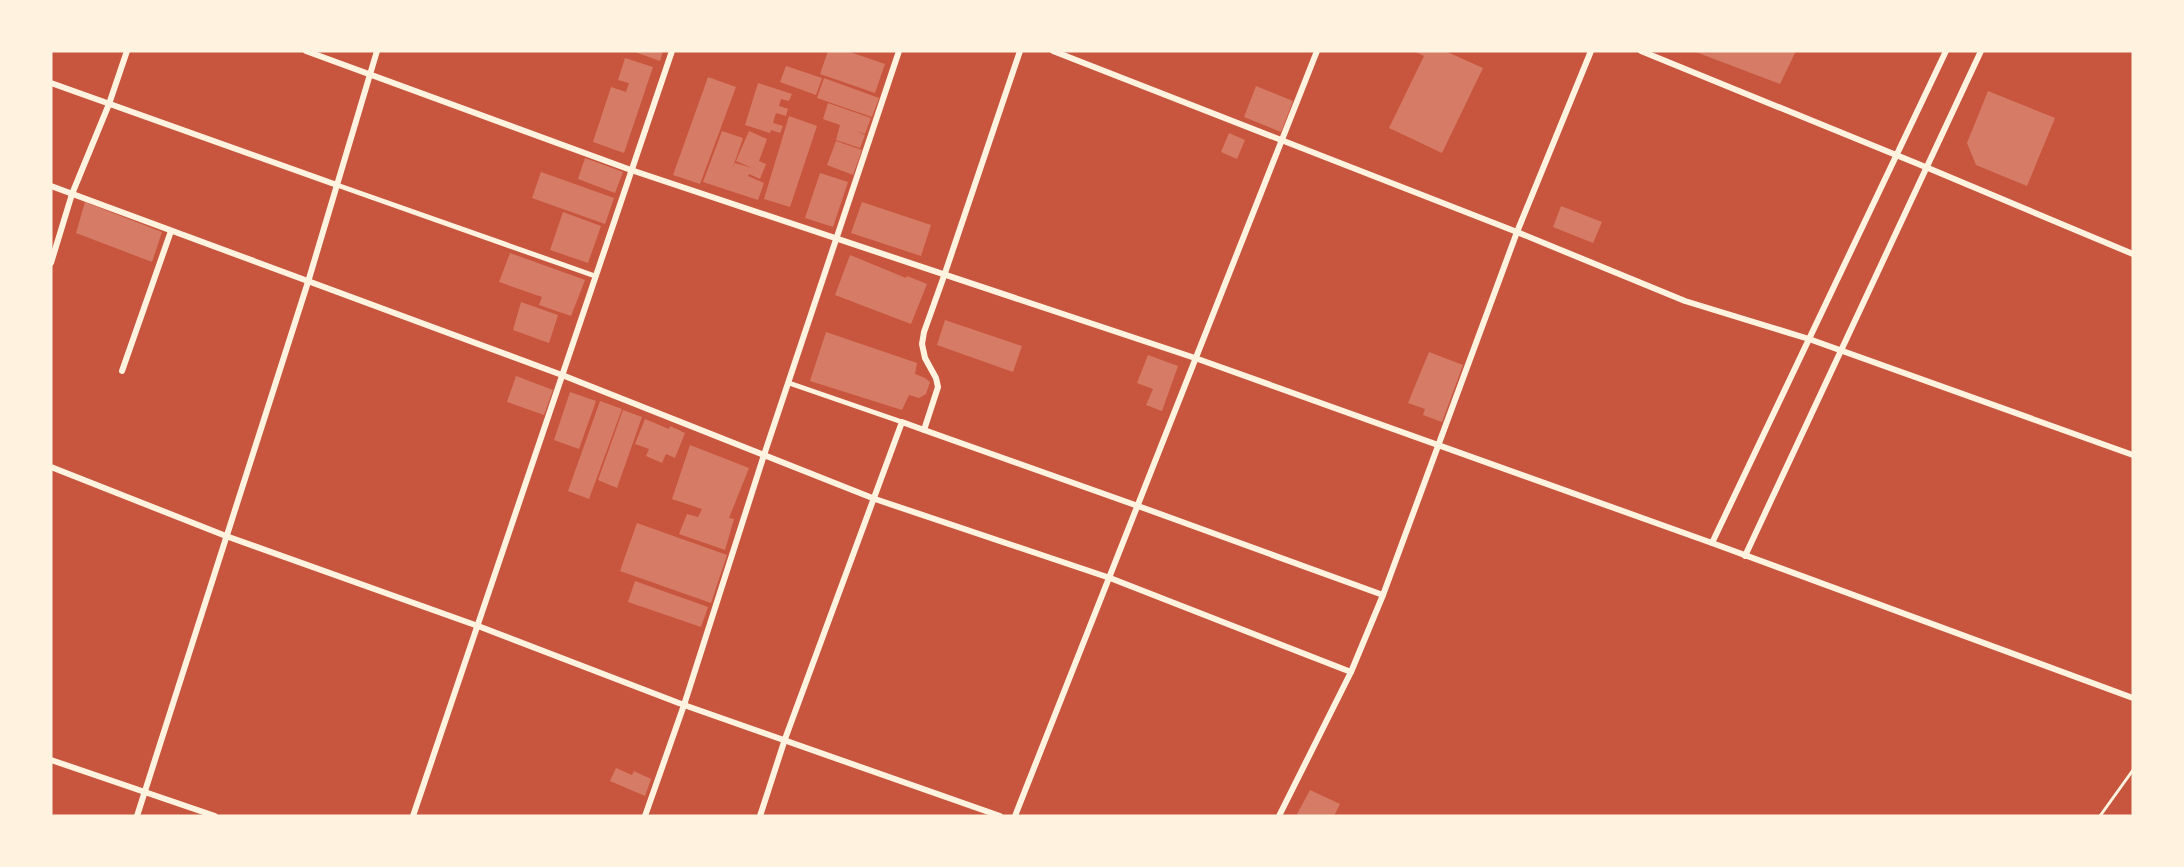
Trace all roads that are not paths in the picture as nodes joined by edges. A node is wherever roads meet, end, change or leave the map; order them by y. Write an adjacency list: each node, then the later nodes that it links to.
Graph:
1 (127, 51): 15 (street)
2 (306, 51): 13 (street)
3 (377, 51): 13 (street)
4 (672, 51): 19 (street)
5 (899, 51): 25 (street)
6 (1020, 51): 29 (street)
7 (1053, 51): 16 (street)
8 (1317, 51): 16 (street)
9 (1592, 51): 24 (street)
10 (1641, 51): 17 (street)
11 (1946, 51): 17 (street)
12 (1981, 51): 18 (street)
13 (370, 73): 19 (street); 20 (street)
14 (51, 83): 15 (street)
15 (109, 104): 20 (street); 22 (street)
16 (1281, 141): 24 (street); 33 (street)
17 (1897, 155): 18 (street); 31 (street)
18 (1928, 168): 26 (street); 32 (street)
19 (631, 170): 25 (street); 28 (street)
20 (337, 185): 28 (street); 30 (street)
21 (51, 186): 22 (street)
22 (72, 194): 23 (street); 27 (street)
23 (171, 231): 30 (street); 34 (street)
24 (1517, 232): 31 (street); 39 (street)
25 (836, 239): 29 (street); 36 (street)
26 (2133, 254)
27 (51, 264)
28 (595, 276): 35 (street)
29 (944, 276): 33 (street); 38 (street)
30 (308, 282): 35 (street); 45 (street)
31 (1809, 339): 32 (street); 46 (street)
32 (1840, 351): 41 (street); 47 (street)
33 (1195, 358): 39 (street); 44 (street)
34 (122, 371)
35 (562, 375): 40 (street); 50 (street)
36 (789, 383): 37 (street); 40 (street)
37 (902, 422): 38 (street); 43 (street)
38 (924, 430): 44 (street)
39 (1438, 445): 46 (street); 49 (street)
40 (764, 455): 43 (street); 53 (street)
41 (2133, 455)
42 (51, 467): 45 (street)
43 (875, 499): 48 (street); 54 (street)
44 (1138, 506): 48 (street); 49 (street)
45 (226, 536): 50 (street); 56 (street)
46 (1712, 543): 47 (street)
47 (1745, 556): 52 (street)
48 (1110, 578): 51 (street); 63 (street)
49 (1383, 595): 51 (street)
50 (478, 626): 53 (street); 59 (street)
51 (1352, 672): 64 (street)
52 (2133, 698)
53 (684, 705): 54 (street); 60 (street)
54 (784, 739): 61 (street); 62 (street)
55 (51, 760): 56 (street)
56 (145, 792): 57 (street); 58 (street)
57 (137, 816)
58 (215, 816)
59 (413, 816)
60 (645, 816)
61 (759, 816)
62 (1000, 816)
63 (1015, 816)
64 (1279, 816)

